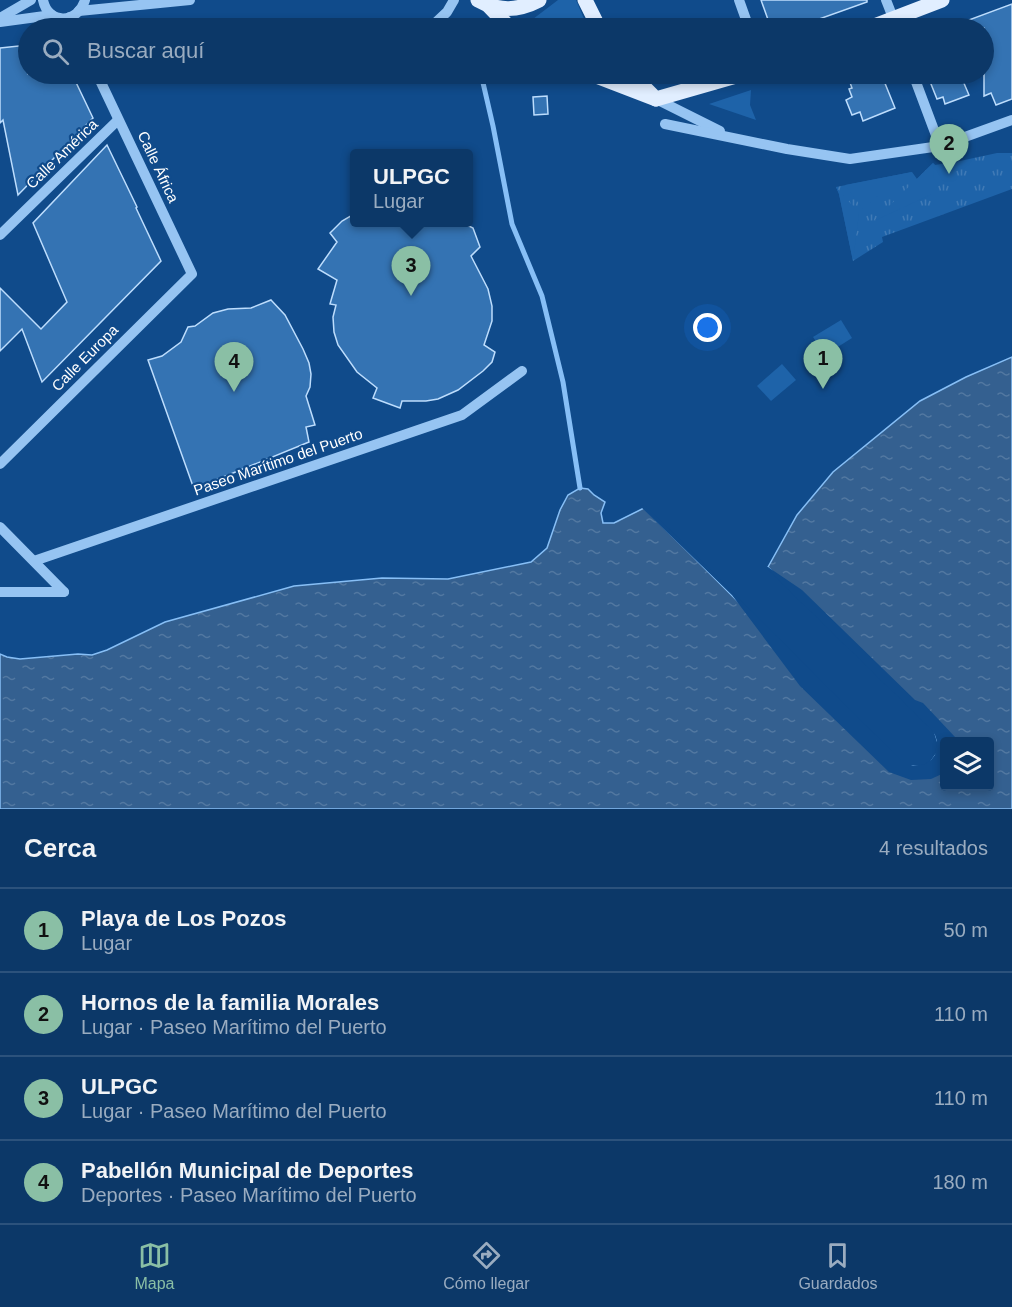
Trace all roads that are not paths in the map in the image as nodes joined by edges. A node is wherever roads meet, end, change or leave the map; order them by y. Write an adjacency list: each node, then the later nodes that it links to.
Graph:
1 (31, 0): 25 (street)
2 (43, 0): 15 (street)
3 (85, 0): 14 (street)
4 (126, 0): 13 (street)
5 (190, 0): 13 (street)
6 (454, 0): 19 (street)
7 (539, 0): 12 (main road)
8 (585, 0): 21 (main road)
9 (739, 0): 22 (street)
10 (886, 0): 23 (street)
11 (942, 0): 24 (main road)
12 (483, 3): 20 (main road)
13 (145, 5): 14 (street)
14 (75, 14): 15 (street); 18 (street)
15 (52, 15): 17 (street)
16 (18, 18): 25 (street)
17 (21, 18)
18 (75, 18)
19 (441, 18)
20 (499, 18)
21 (594, 18)
22 (745, 18)
23 (893, 18)
24 (907, 18)
25 (0, 20)
26 (102, 84): 32 (street, Calle África)
27 (617, 84): 31 (main road)
28 (641, 84): 31 (main road)
29 (708, 84): 31 (main road)
30 (918, 84): 36 (street)
31 (656, 99): 35 (street)
32 (118, 120): 37 (street, Calle América); 38 (street, Calle África)
33 (1012, 120): 36 (street)
34 (665, 124): 35 (street)
35 (735, 138): 36 (street)
36 (940, 146)
37 (0, 236)
38 (192, 274): 40 (street, Calle Europa)
39 (522, 371): 42 (street, Paseo Marítimo del Puerto)
40 (0, 464)
41 (0, 527): 42 (street)
42 (34, 561): 43 (street)
43 (0, 592)

